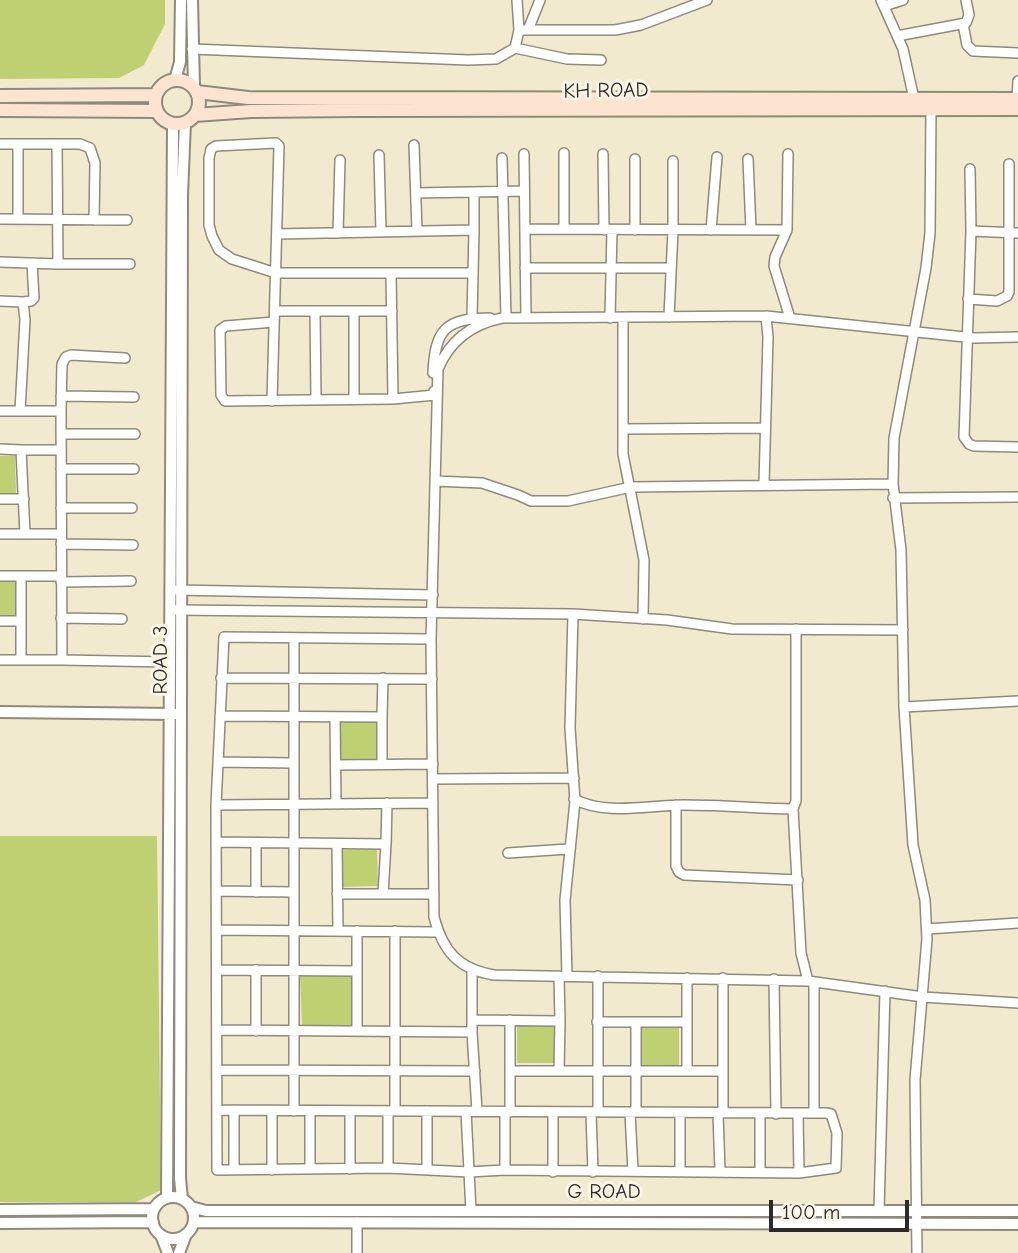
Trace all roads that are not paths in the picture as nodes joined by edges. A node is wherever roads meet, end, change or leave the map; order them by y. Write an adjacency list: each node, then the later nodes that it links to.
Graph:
1 (181, 0): 16 (street)
2 (192, 0): 13 (street)
3 (517, 0): 10 (street)
4 (540, 0): 10 (street)
5 (903, 0): 8 (street)
6 (966, 0): 9 (street)
7 (701, 1): 10 (street)
8 (882, 3): 11 (street)
9 (963, 24): 11 (street); 14 (street)
10 (524, 30): 12 (street)
11 (897, 36): 21 (street)
12 (515, 48): 13 (street); 15 (street)
13 (192, 49): 18 (street)
14 (1018, 53)
15 (601, 60)
16 (174, 80): 18 (main road); 19 (main road)
17 (1018, 81): 22 (street)
18 (195, 90): 21 (main road, KH ROAD); 26 (main road)
19 (156, 95): 20 (main road); 25 (main road)
20 (0, 96)
21 (914, 99): 23 (main road, KH ROAD)
22 (1018, 102): 23 (main road, KH ROAD)
23 (931, 104): 26 (main road, KH ROAD); 94 (street)
24 (0, 110): 25 (main road)
25 (157, 111): 26 (main road)
26 (184, 120): 136 (street, ROAD 3)
27 (0, 144): 28 (street)
28 (18, 144): 29 (street); 49 (street)
29 (57, 144): 50 (street); 51 (street)
30 (414, 145): 47 (street)
31 (564, 153): 54 (street)
32 (524, 154): 45 (street)
33 (603, 154): 56 (street)
34 (379, 155): 64 (street)
35 (788, 155): 61 (street)
36 (717, 157): 59 (street)
37 (502, 158): 44 (street)
38 (635, 159): 57 (street)
39 (748, 159): 60 (street)
40 (340, 160): 65 (street)
41 (673, 161): 58 (street)
42 (1009, 164): 66 (street)
43 (970, 169): 63 (street)
44 (503, 191): 45 (street); 46 (street); 88 (street)
45 (524, 191): 53 (street)
46 (474, 192): 47 (street); 55 (street)
47 (416, 193): 62 (street)
48 (0, 219): 49 (street)
49 (18, 219): 50 (street)
50 (57, 219): 51 (street); 70 (street)
51 (94, 220): 52 (street)
52 (127, 220)
53 (525, 229): 54 (street); 72 (street)
54 (564, 229): 56 (street)
55 (474, 230): 62 (street); 77 (street)
56 (608, 230): 57 (street); 73 (street)
57 (635, 230): 58 (street)
58 (673, 230): 59 (street); 74 (street)
59 (711, 230): 60 (street)
60 (751, 230): 61 (street)
61 (787, 230): 92 (street)
62 (417, 231): 64 (street)
63 (971, 231): 66 (street); 78 (street)
64 (381, 232): 65 (street)
65 (338, 233): 67 (street)
66 (1013, 233): 78 (street)
67 (277, 234): 75 (street); 75 (street)
68 (0, 262): 69 (street)
69 (32, 263): 70 (street); 80 (street)
70 (58, 264): 71 (street)
71 (130, 264)
72 (525, 268): 73 (street); 89 (street)
73 (611, 268): 74 (street); 90 (street)
74 (671, 268): 86 (street)
75 (276, 273): 76 (street); 82 (street)
76 (391, 273): 77 (street); 81 (street)
77 (473, 274): 87 (street)
78 (968, 299): 95 (street)
79 (0, 301): 80 (street)
80 (23, 302): 106 (street)
81 (392, 310): 84 (street); 101 (street)
82 (275, 311): 83 (street); 93 (street)
83 (316, 311): 84 (street); 102 (street)
84 (354, 311): 103 (street)
85 (766, 316): 86 (street); 92 (street); 108 (street)
86 (669, 317): 91 (street)
87 (472, 318): 88 (street); 98 (street)
88 (504, 318): 89 (street); 98 (street)
89 (526, 318): 90 (street)
90 (610, 318): 91 (street)
91 (623, 318): 109 (street)
92 (790, 318): 94 (street)
93 (274, 322): 104 (street); 104 (street)
94 (913, 330): 95 (street); 120 (street)
95 (967, 337): 96 (street); 112 (street)
96 (1018, 337)
97 (125, 358): 99 (street)
98 (435, 395): 101 (street); 118 (street)
99 (61, 396): 100 (street); 107 (street)
100 (134, 397)
101 (393, 399): 103 (street)
102 (316, 400): 103 (street); 104 (street)
103 (354, 400)
104 (272, 401)
105 (0, 411): 106 (street)
106 (20, 411): 107 (street)
107 (61, 411): 110 (street)
108 (765, 428): 109 (street); 119 (street)
109 (623, 429): 121 (street)
110 (61, 434): 111 (street); 115 (street)
111 (135, 434)
112 (1018, 447)
113 (0, 449): 114 (street)
114 (22, 450): 115 (street); 125 (street)
115 (61, 450): 117 (street)
116 (134, 468): 117 (street)
117 (61, 469): 126 (street)
118 (435, 481): 121 (street); 137 (street)
119 (764, 484): 120 (street); 121 (street)
120 (893, 484): 123 (street)
121 (631, 487): 143 (street)
122 (1018, 497): 123 (street)
123 (893, 498): 147 (street)
124 (0, 499): 125 (street)
125 (24, 499): 129 (street)
126 (61, 508): 127 (street); 130 (street)
127 (132, 508)
128 (0, 534): 129 (street)
129 (25, 534): 130 (street)
130 (61, 539): 131 (street); 134 (street)
131 (133, 545)
132 (0, 576): 133 (street)
133 (21, 576): 134 (street); 145 (street)
134 (61, 579): 135 (street); 141 (street)
135 (131, 581)
136 (177, 590): 137 (street); 138 (street, ROAD 3)
137 (433, 595): 139 (street)
138 (175, 610): 139 (street); 153 (street, ROAD 3); 161 (street, ROAD 3)
139 (432, 613): 140 (street); 149 (street)
140 (573, 614): 143 (street); 171 (street)
141 (61, 618): 142 (street); 152 (street)
142 (122, 619)
143 (643, 619): 146 (street)
144 (0, 621): 145 (street)
145 (21, 621): 151 (street)
146 (796, 629): 147 (street); 180 (street)
147 (903, 630): 159 (street)
148 (294, 639): 149 (street); 154 (street); 155 (street)
149 (432, 639): 157 (street)
150 (0, 660): 151 (street)
151 (21, 660): 152 (street)
152 (62, 660): 153 (street)
153 (170, 662): 161 (street, ROAD 3)
154 (294, 677): 155 (street); 156 (street); 165 (street)
155 (221, 678): 162 (street)
156 (383, 678): 157 (street); 164 (street)
157 (432, 678): 168 (street)
158 (1018, 701): 159 (street)
159 (904, 707): 196 (street)
160 (0, 712): 161 (street)
161 (175, 714): 274 (street, ROAD 3); 275 (street, ROAD 3)
162 (220, 716): 165 (street); 166 (street)
163 (335, 717): 164 (street); 165 (street); 169 (street)
164 (382, 717): 170 (street)
165 (294, 718): 167 (street)
166 (218, 762): 167 (street); 177 (street)
167 (294, 763): 178 (street)
168 (433, 764): 170 (street); 172 (street)
169 (336, 765): 170 (street); 176 (street)
170 (382, 765)
171 (574, 778): 172 (street); 173 (street)
172 (433, 779): 175 (street)
173 (575, 799): 179 (street); 186 (street)
174 (387, 803): 175 (street); 176 (street); 185 (street)
175 (433, 803): 194 (street)
176 (336, 804): 178 (street)
177 (216, 805): 178 (street); 181 (street)
178 (294, 805): 183 (street)
179 (676, 805): 180 (street); 188 (street)
180 (793, 809): 188 (street)
181 (216, 842): 182 (street); 189 (street)
182 (256, 843): 183 (street); 190 (street)
183 (294, 843): 184 (street); 191 (street)
184 (337, 844): 185 (street); 192 (street)
185 (386, 844): 193 (street)
186 (568, 849): 187 (street); 208 (street)
187 (508, 853)
188 (798, 880): 213 (street)
189 (217, 891): 190 (street); 197 (street)
190 (256, 892): 191 (street)
191 (294, 892): 198 (street)
192 (337, 894): 193 (street); 199 (street)
193 (383, 894): 194 (street)
194 (434, 894): 202 (street)
195 (1018, 923): 196 (street)
196 (927, 929): 215 (street)
197 (217, 930): 198 (street); 203 (street)
198 (294, 931): 199 (street); 206 (street)
199 (338, 931): 200 (street)
200 (357, 931): 201 (street); 207 (street)
201 (395, 931): 202 (street); 227 (street)
202 (438, 932): 205 (street)
203 (218, 970): 204 (street); 223 (street)
204 (256, 970): 206 (street); 224 (street)
205 (472, 970): 208 (street); 217 (street)
206 (294, 971): 207 (street); 225 (street)
207 (357, 971): 226 (street)
208 (563, 976): 209 (street); 219 (street)
209 (597, 976): 210 (street); 220 (street)
210 (687, 978): 211 (street); 222 (street)
211 (723, 978): 212 (street); 238 (street)
212 (774, 979): 213 (street); 257 (street)
213 (811, 981): 214 (street); 255 (street)
214 (885, 992): 215 (street); 280 (street)
215 (923, 997): 216 (street); 281 (street)
216 (1018, 1003)
217 (472, 1020): 218 (street); 228 (street)
218 (510, 1020): 219 (street); 233 (street)
219 (559, 1021): 234 (street)
220 (597, 1021): 221 (street); 235 (street)
221 (636, 1022): 222 (street); 236 (street)
222 (687, 1022): 237 (street)
223 (218, 1030): 224 (street); 229 (street)
224 (256, 1031): 225 (street)
225 (294, 1031): 226 (street); 230 (street)
226 (357, 1031): 227 (street)
227 (395, 1031): 228 (street); 231 (street)
228 (472, 1032): 232 (street)
229 (217, 1070): 230 (street); 239 (street)
230 (294, 1070): 231 (street); 242 (street)
231 (396, 1071): 232 (street); 245 (street)
232 (475, 1071): 248 (street)
233 (510, 1071): 234 (street); 249 (street)
234 (559, 1071): 235 (street)
235 (597, 1071): 236 (street); 250 (street)
236 (636, 1071): 237 (street); 253 (street)
237 (687, 1071): 238 (street)
238 (723, 1071): 254 (street)
239 (217, 1110): 240 (street); 259 (street)
240 (234, 1110): 241 (street); 259 (street)
241 (272, 1111): 242 (street); 263 (street)
242 (294, 1111): 243 (street)
243 (310, 1111): 244 (street); 261 (street)
244 (350, 1111): 245 (street); 262 (street)
245 (392, 1111): 246 (street); 260 (street)
246 (427, 1111): 247 (street); 264 (street)
247 (466, 1111): 248 (street); 268 (street)
248 (477, 1111): 249 (street)
249 (508, 1112): 252 (street); 265 (street)
250 (594, 1112): 252 (street); 253 (street); 270 (street)
251 (680, 1112): 253 (street); 254 (street); 271 (street)
252 (554, 1113): 269 (street)
253 (633, 1113): 266 (street)
254 (721, 1113): 256 (street); 267 (street)
255 (814, 1113): 258 (street); 273 (street)
256 (760, 1114): 257 (street); 272 (street)
257 (776, 1114): 258 (street)
258 (798, 1114): 273 (street)
259 (234, 1168): 263 (street)
260 (388, 1168): 262 (street); 264 (street)
261 (310, 1169): 262 (street); 263 (street)
262 (350, 1169)
263 (272, 1170)
264 (427, 1170): 268 (street)
265 (505, 1170): 268 (street); 269 (street)
266 (633, 1171): 270 (street); 271 (street)
267 (720, 1171): 271 (street); 272 (street)
268 (469, 1172): 279 (street)
269 (553, 1172): 270 (street)
270 (593, 1172)
271 (680, 1172)
272 (761, 1172): 273 (street)
273 (799, 1173)
274 (167, 1198): 275 (street); 277 (street)
275 (182, 1199): 276 (street)
276 (191, 1207): 279 (street, G ROAD); 284 (street)
277 (154, 1209): 278 (street); 283 (street)
278 (0, 1210)
279 (471, 1211): 280 (street, G ROAD)
280 (878, 1211): 281 (street, G ROAD)
281 (916, 1211): 282 (street, G ROAD); 287 (street)
282 (1018, 1211)
283 (153, 1222): 286 (street); 290 (street)
284 (194, 1222): 285 (street, G ROAD); 289 (street)
285 (358, 1222): 287 (street, G ROAD); 293 (street)
286 (0, 1223)
287 (916, 1224): 288 (street, G ROAD); 294 (street)
288 (1018, 1224)
289 (186, 1234): 290 (street); 292 (street)
290 (161, 1235): 291 (street)
291 (168, 1253)
292 (179, 1253)
293 (357, 1253)
294 (917, 1253)

